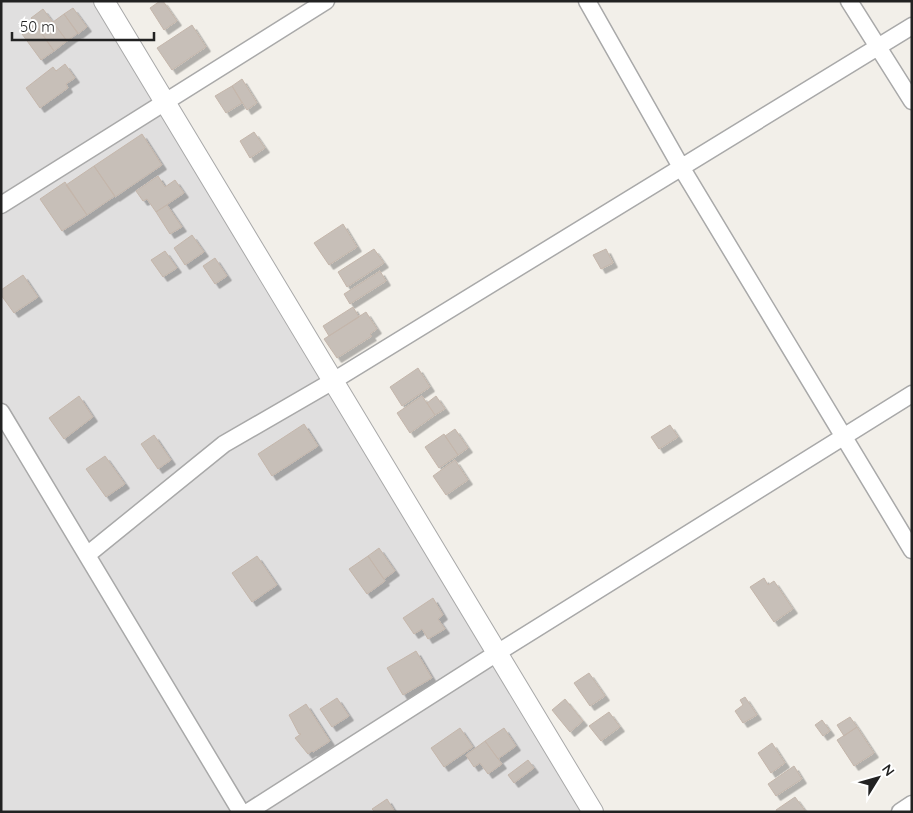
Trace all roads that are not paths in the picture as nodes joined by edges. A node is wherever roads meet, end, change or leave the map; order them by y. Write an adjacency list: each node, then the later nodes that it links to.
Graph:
1 (104, 1): 8 (street)
2 (326, 1): 8 (street)
3 (587, 1): 9 (street)
4 (849, 1): 6 (street)
5 (912, 26): 6 (street)
6 (877, 46): 7 (street); 9 (street)
7 (912, 102)
8 (166, 103): 10 (street); 11 (street)
9 (681, 167): 11 (street); 14 (street)
10 (1, 205)
11 (333, 381): 16 (street); 17 (street)
12 (912, 394): 14 (street)
13 (1, 412): 16 (street)
14 (843, 437): 15 (street); 17 (street)
15 (912, 550)
16 (87, 555): 19 (street)
17 (497, 653): 20 (street); 21 (street)
18 (912, 804): 22 (street)
19 (242, 812)
20 (248, 812)
21 (593, 812)
22 (900, 812)

